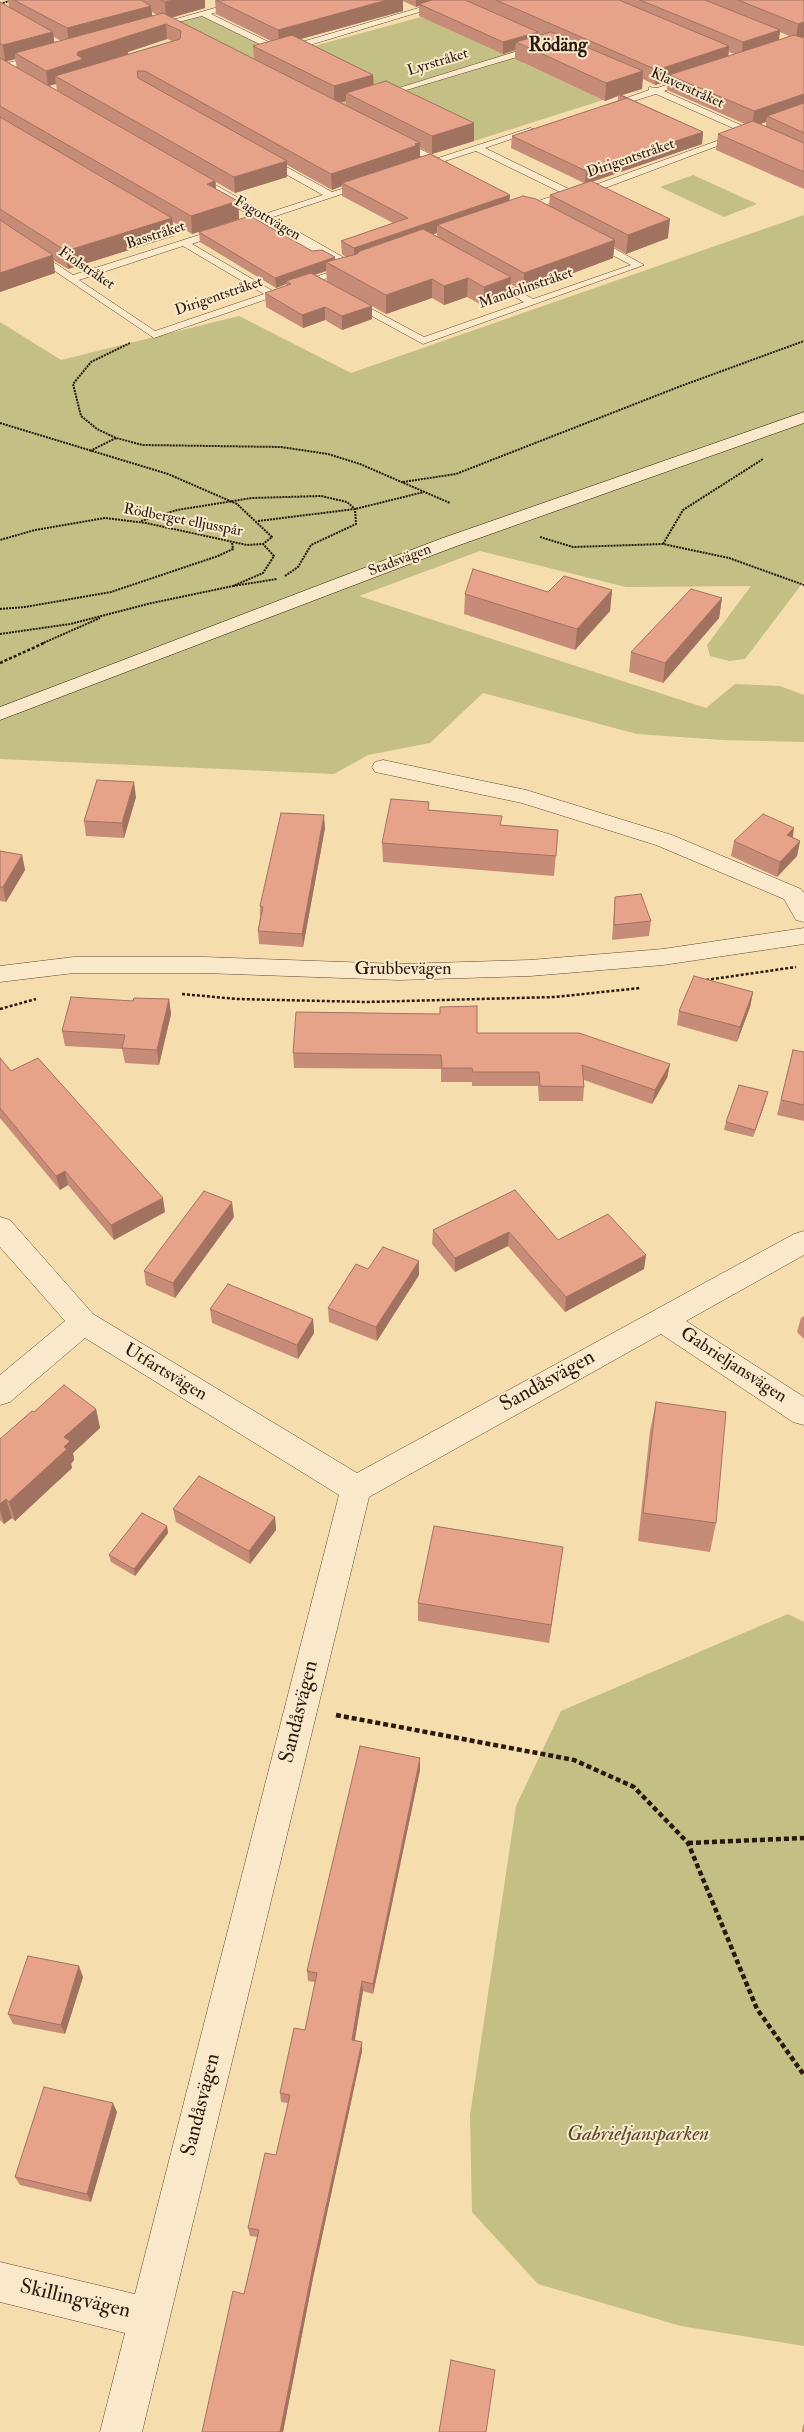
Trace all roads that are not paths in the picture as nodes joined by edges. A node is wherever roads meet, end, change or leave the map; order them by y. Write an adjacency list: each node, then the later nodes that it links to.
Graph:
1 (252, 0): 5 (lane)
2 (451, 1): 4 (lane)
3 (398, 4): 4 (lane)
4 (416, 12): 11 (lane)
5 (203, 13): 7 (lane); 11 (lane)
6 (150, 16): 7 (lane)
7 (165, 23): 8 (lane); 9 (lane)
8 (148, 28)
9 (182, 32)
10 (542, 41): 19 (lane, Lyrstråket)
11 (280, 51): 12 (lane)
12 (270, 54)
13 (50, 55): 14 (lane)
14 (1, 67): 15 (street)
15 (19, 76)
16 (699, 76): 18 (lane)
17 (640, 84): 18 (lane, Klaverstråket)
18 (657, 91): 20 (lane); 24 (lane, Klaverstråket)
19 (372, 98)
20 (621, 102): 21 (lane); 22 (lane)
21 (638, 110)
22 (594, 111)
23 (540, 128): 29 (lane)
24 (755, 131): 27 (lane, Klaverstråket); 28 (lane, Dirigentstråket)
25 (699, 137): 28 (lane)
26 (393, 139): 31 (lane)
27 (768, 140)
28 (716, 145): 36 (lane, Dirigentstråket)
29 (477, 148): 31 (lane); 36 (lane)
30 (262, 157): 37 (lane)
31 (438, 161): 32 (lane); 33 (lane)
32 (420, 167)
33 (454, 169)
34 (195, 178): 42 (street, Fagottvägen)
35 (375, 181): 37 (lane, Basstråket)
36 (570, 193): 39 (lane, Dirigentstråket)
37 (330, 196): 42 (lane, Basstråket)
38 (511, 199): 39 (lane)
39 (528, 207): 40 (lane, Dirigentstråket); 41 (lane)
40 (509, 214)
41 (545, 216)
42 (264, 217): 45 (lane, Basstråket); 46 (street, Fagottvägen)
43 (0, 230): 48 (lane, Fiolstråket)
44 (579, 234): 51 (lane, Mandolinstråket)
45 (186, 240): 48 (lane, Basstråket); 50 (lane)
46 (356, 266): 49 (lane, Dirigentstråket)
47 (483, 275): 51 (lane)
48 (74, 278): 52 (lane, Fiolstråket)
49 (314, 281): 50 (lane, Dirigentstråket); 51 (lane, Mandolinstråket)
50 (272, 295): 52 (lane, Dirigentstråket)
51 (533, 303)
52 (154, 335)
53 (804, 417): 54 (street, Stadsvägen)
54 (0, 714)
55 (383, 767): 56 (street)
56 (804, 914)
57 (804, 936): 58 (street, Grubbevägen)
58 (0, 974)
59 (0, 1228): 62 (street, Utfartsvägen)
60 (804, 1242): 61 (street, Sandåsvägen)
61 (662, 1320): 64 (street, Gabrieljansvägen); 65 (street, Sandåsvägen)
62 (83, 1322): 63 (street); 65 (street, Utfartsvägen)
63 (0, 1393)
64 (804, 1413)
65 (356, 1489): 67 (street, Sandåsvägen)
66 (0, 2282): 67 (street, Skillingvägen)
67 (149, 2318): 68 (street, Sandåsvägen)
68 (121, 2432)

